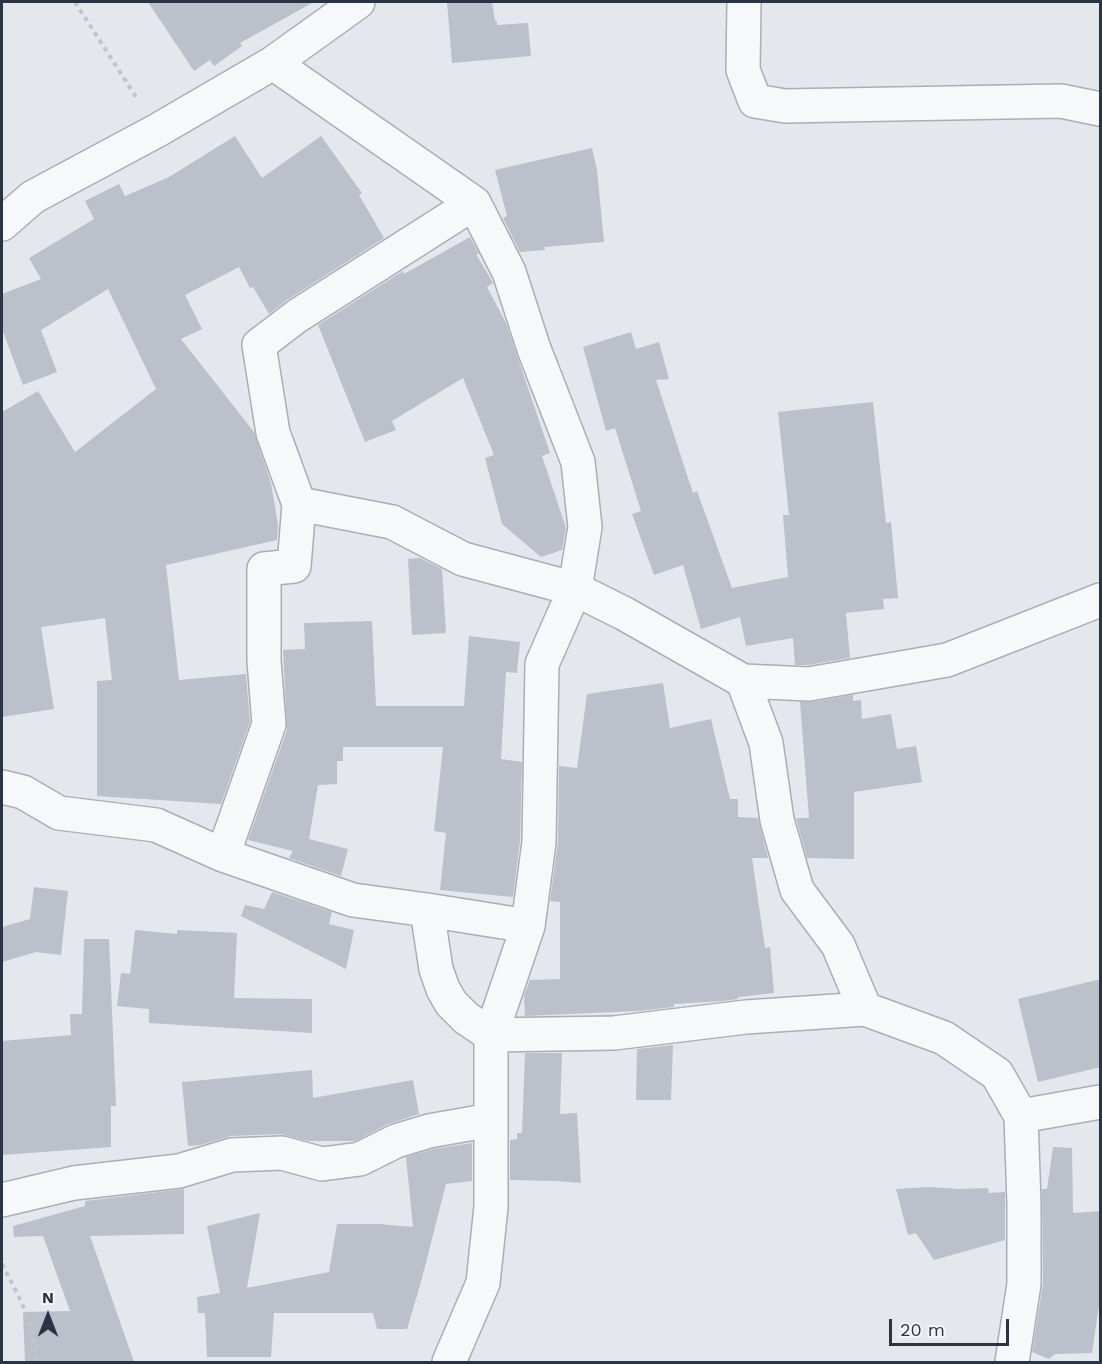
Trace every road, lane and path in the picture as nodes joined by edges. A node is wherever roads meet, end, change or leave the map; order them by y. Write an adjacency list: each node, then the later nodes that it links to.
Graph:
1 (75, 2): 6 (path)
2 (358, 2): 4 (street)
3 (744, 2): 5 (street)
4 (273, 63): 6 (street); 7 (street)
5 (1101, 109)
6 (158, 130): 8 (street)
7 (474, 203): 9 (street); 10 (street)
8 (2, 224)
9 (299, 504): 10 (street); 14 (street)
10 (575, 589): 12 (street); 16 (street)
11 (1101, 600): 12 (street)
12 (743, 681): 17 (street)
13 (2, 787): 14 (street)
14 (223, 855): 15 (street)
15 (427, 910): 16 (street); 18 (street)
16 (528, 926): 18 (street)
17 (866, 1010): 18 (street); 20 (street)
18 (491, 1035): 21 (street)
19 (1101, 1102): 20 (street)
20 (1021, 1116): 26 (street)
21 (491, 1120): 22 (street); 25 (street)
22 (2, 1200)
23 (2, 1264): 24 (path)
24 (35, 1362)
25 (449, 1362)
26 (1012, 1362)

